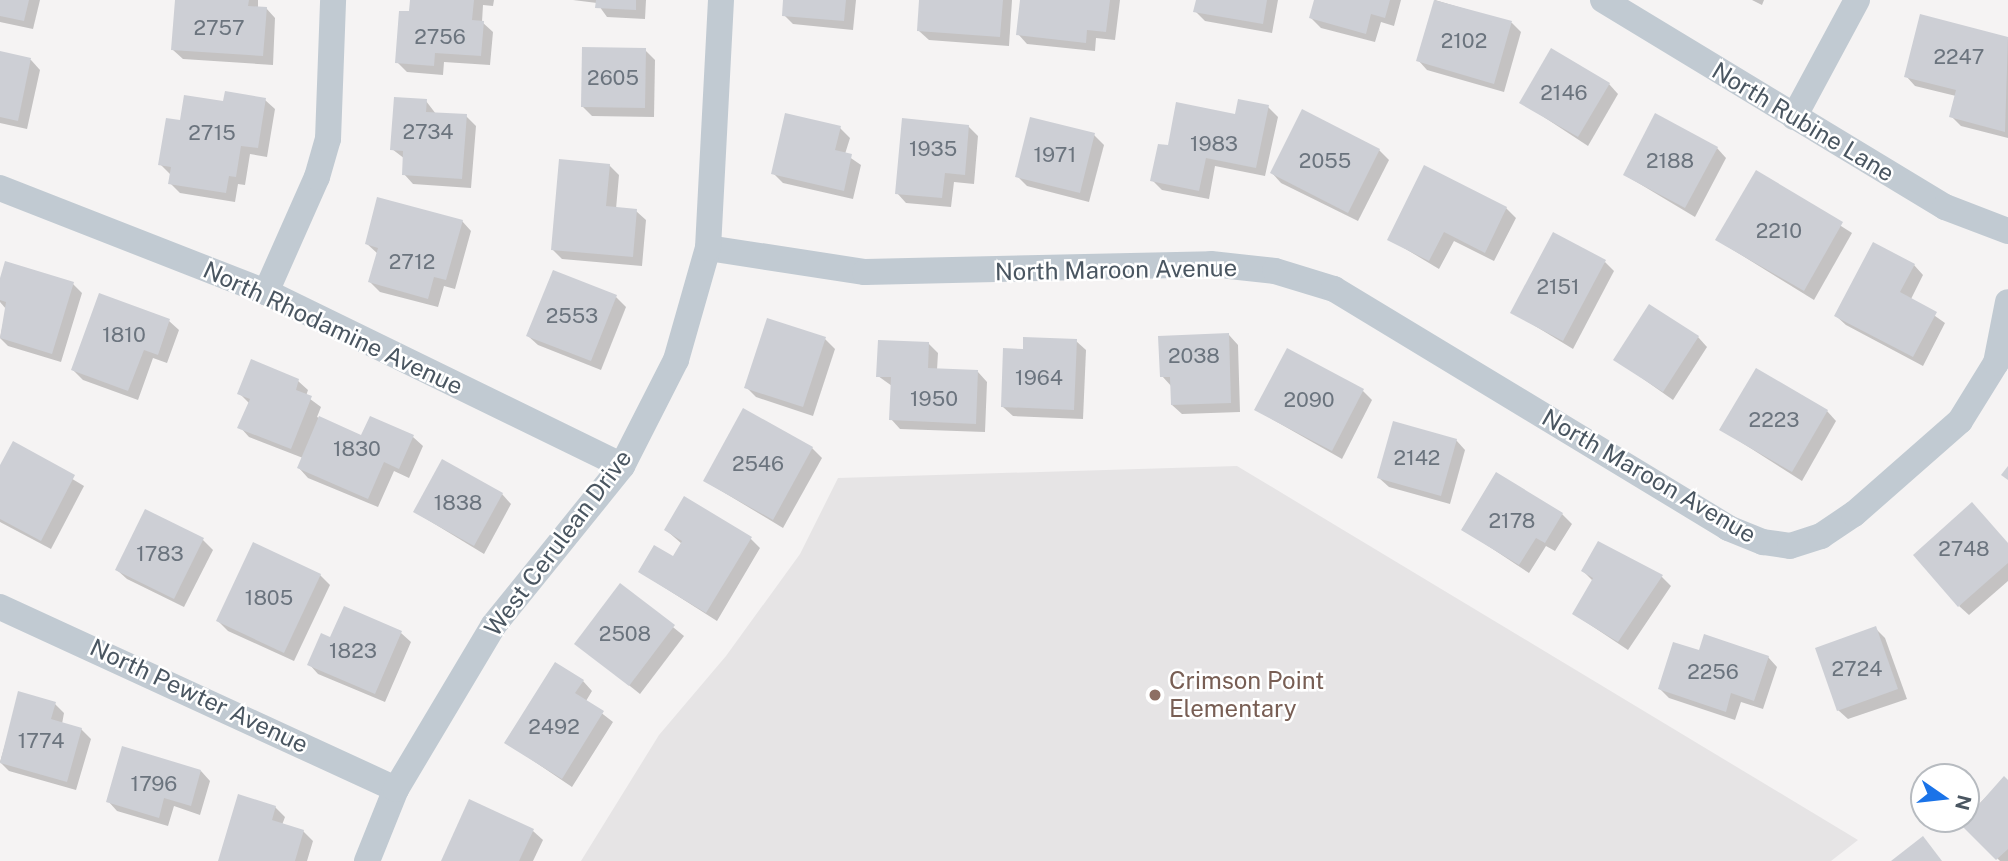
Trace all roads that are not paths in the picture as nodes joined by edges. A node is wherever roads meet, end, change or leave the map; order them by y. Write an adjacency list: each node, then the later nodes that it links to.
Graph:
1 (333, 0): 9 (street)
2 (721, 0): 8 (street, West Cerulean Drive)
3 (1603, 0): 5 (street, North Rubine Lane)
4 (1857, 0): 5 (street)
5 (1794, 117): 7 (street, North Rubine Lane)
6 (0, 188): 9 (street, North Rhodamine Avenue)
7 (2008, 232)
8 (708, 248): 10 (street, North Maroon Avenue); 11 (street, West Cerulean Drive)
9 (266, 292): 11 (street, North Rhodamine Avenue)
10 (2008, 302)
11 (622, 466): 13 (street, West Cerulean Drive)
12 (0, 607): 13 (street, North Pewter Avenue)
13 (397, 789): 14 (street, West Cerulean Drive)
14 (367, 861)

